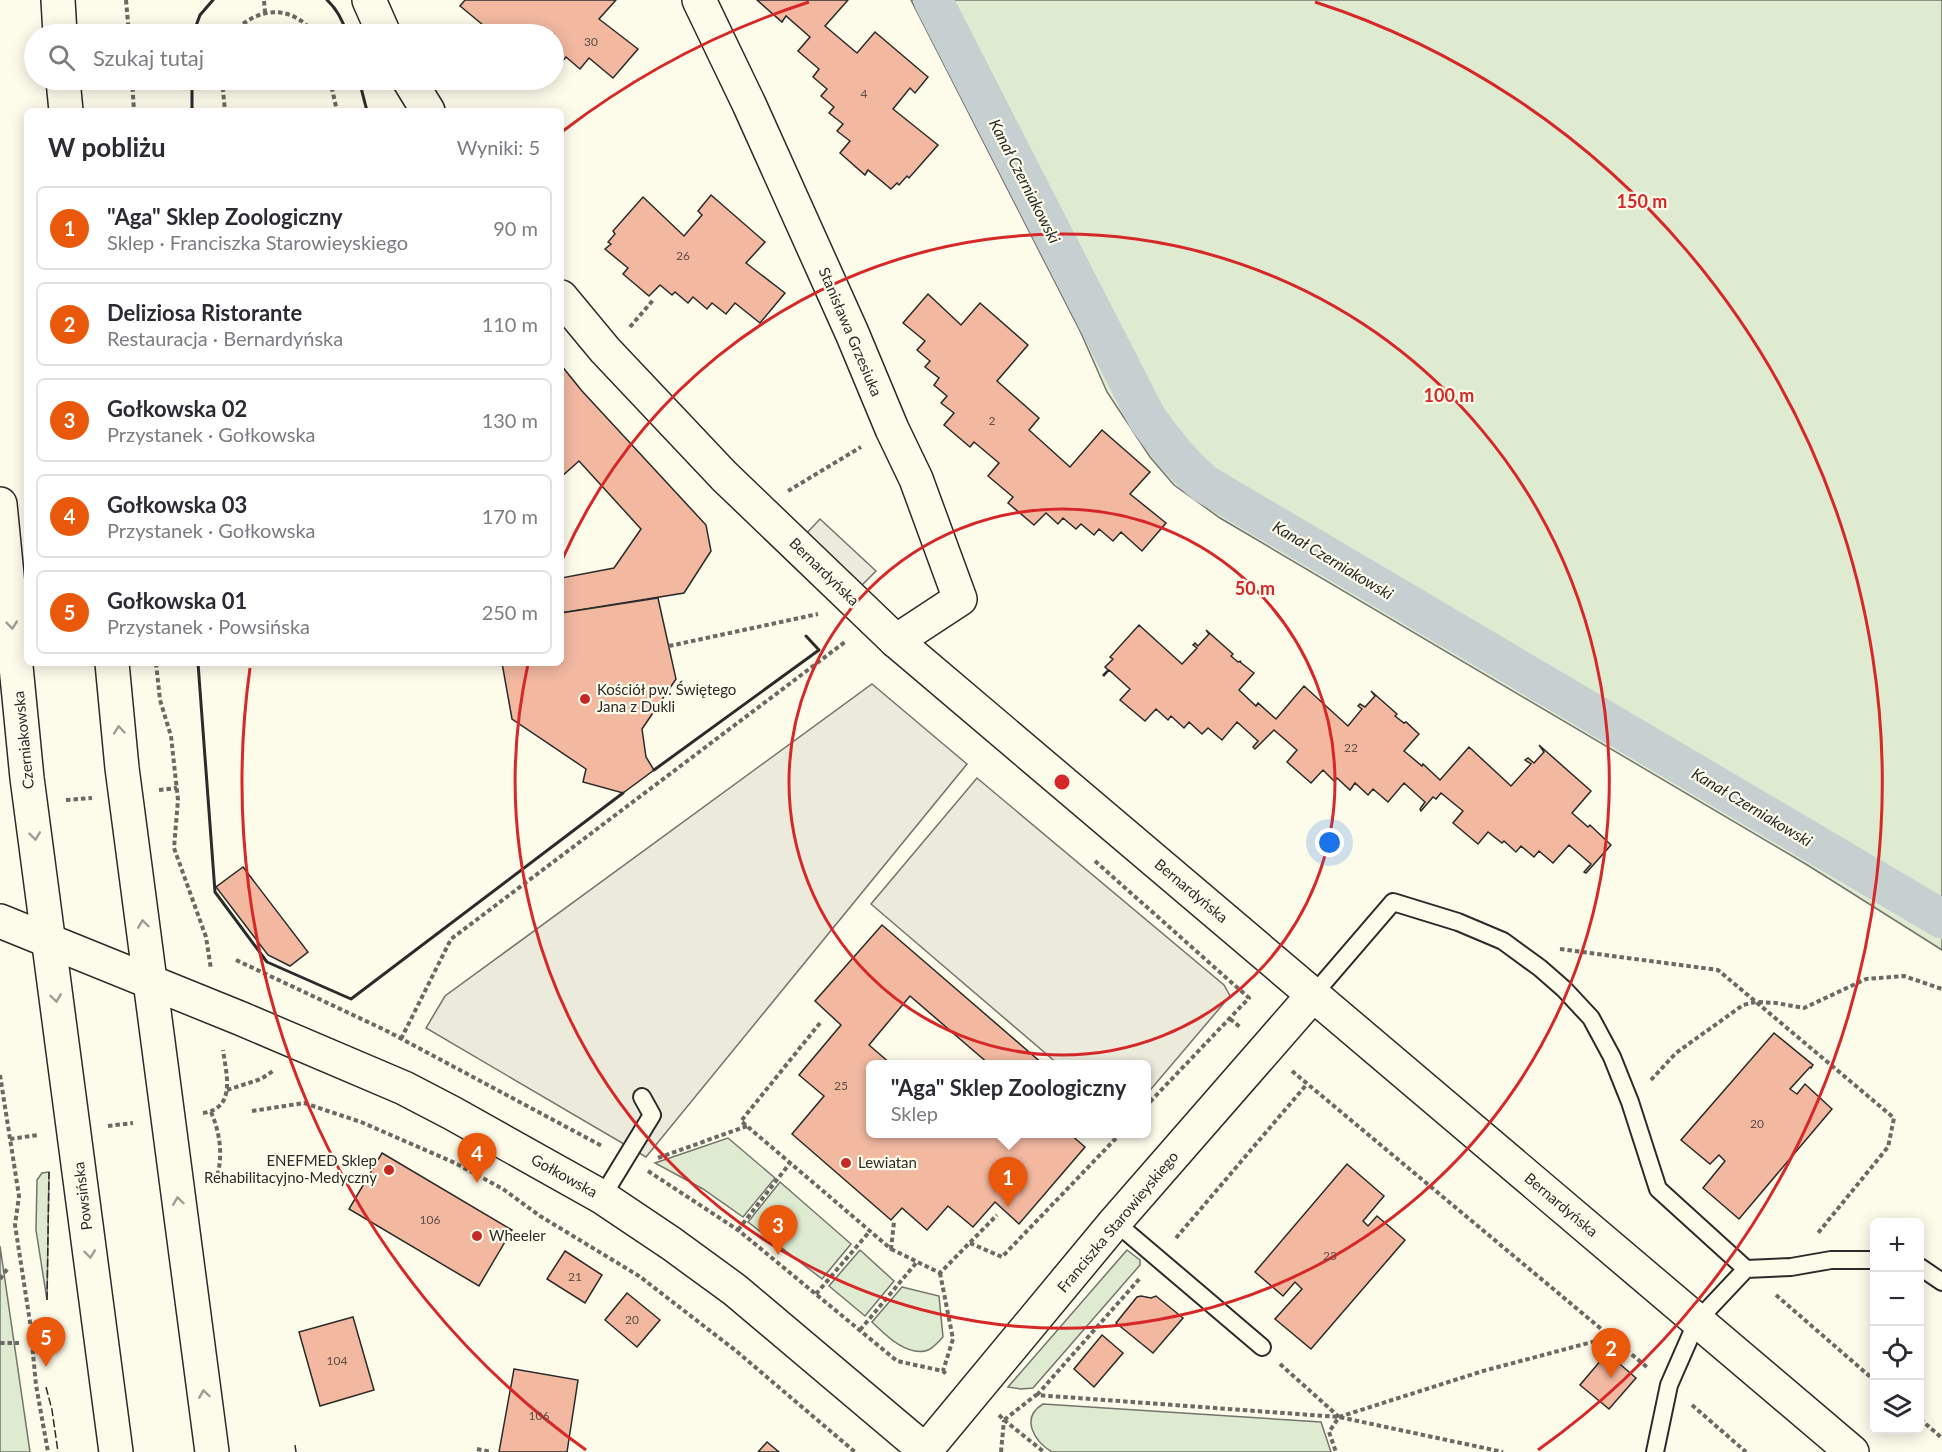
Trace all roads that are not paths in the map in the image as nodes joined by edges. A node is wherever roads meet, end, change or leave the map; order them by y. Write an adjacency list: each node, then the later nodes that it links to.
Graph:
1 (58, 0): 4 (street)
2 (369, 0): 5 (street)
3 (699, 0): 12 (street, Stanisława Grzesiuka)
4 (59, 24)
5 (380, 24)
6 (64, 90): 8 (street)
7 (415, 90): 9 (street)
8 (66, 108)
9 (426, 108)
10 (564, 301): 12 (street, Bernardyńska)
11 (0, 504): 15 (street, Czerniakowska, one-way to 15)
12 (876, 622): 17 (street, Bernardyńska)
13 (112, 666): 16 (street, one-way to 13)
14 (0, 921): 15 (street, Gołkowska)
15 (48, 940): 16 (street, Gołkowska); 28 (street, Powsińska, one-way to 28)
16 (151, 982): 19 (street, Gołkowska); 29 (street, one-way to 16)
17 (1314, 995): 20 (street, Franciszka Starowieyskiego); 22 (lane); 25 (street, Bernardyńska)
18 (642, 1097): 19 (lane)
19 (602, 1197): 27 (street, Gołkowska)
20 (1115, 1222): 26 (lane); 27 (street, Franciszka Starowieyskiego)
21 (1870, 1260): 22 (lane)
22 (1746, 1269): 25 (lane)
23 (1924, 1271): 24 (lane)
24 (1942, 1282)
25 (1697, 1321): 30 (lane); 31 (street, Bernardyńska)
26 (1262, 1347)
27 (926, 1451)
28 (116, 1452)
29 (212, 1452)
30 (1655, 1452)
31 (1852, 1452)

